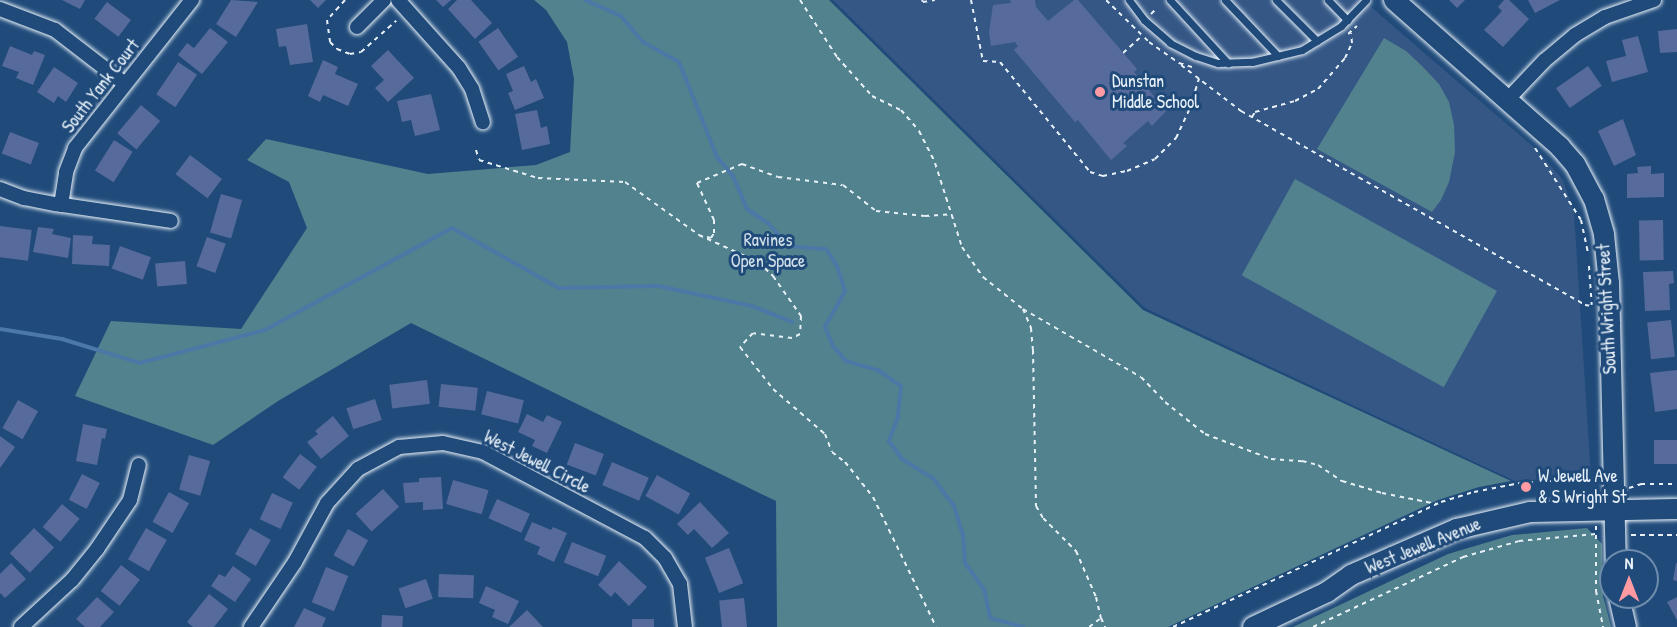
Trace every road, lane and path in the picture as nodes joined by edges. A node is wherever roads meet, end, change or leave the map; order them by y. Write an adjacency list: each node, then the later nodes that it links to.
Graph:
1 (192, 0): 33 (street, South Yank Court)
2 (384, 0): 22 (street)
3 (398, 0): 36 (street)
4 (800, 0): 41 (path)
5 (922, 0): 6 (path)
6 (935, 0)
7 (971, 0): 32 (path)
8 (1106, 0): 24 (path)
9 (1129, 0): 30 (lane)
10 (1170, 0): 30 (lane)
11 (1225, 0): 28 (lane)
12 (1276, 0): 26 (lane)
13 (1328, 0): 20 (lane)
14 (1366, 0): 20 (lane)
15 (1394, 0): 34 (street, South Wright Street)
16 (1654, 0): 34 (street)
17 (0, 9): 33 (street)
18 (1155, 10): 19 (path)
19 (1151, 14)
20 (1347, 20): 26 (lane)
21 (1358, 24): 23 (path)
22 (357, 27)
23 (1351, 33): 25 (path); 35 (path)
24 (1142, 36): 27 (path); 29 (path)
25 (1343, 37)
26 (1317, 41): 28 (lane)
27 (1123, 53)
28 (1278, 56): 30 (lane)
29 (1179, 63): 31 (path); 32 (path)
30 (1228, 63)
31 (1201, 69)
32 (1199, 78): 35 (path)
33 (125, 84): 40 (street, South Yank Court)
34 (1507, 100): 50 (street, South Wright Street)
35 (1252, 117): 37 (path)
36 (483, 122)
37 (1533, 146)
38 (476, 150): 43 (path)
39 (0, 189): 40 (street)
40 (61, 205): 42 (street)
41 (951, 214): 43 (path); 44 (path)
42 (171, 221)
43 (704, 237): 60 (path)
44 (1023, 309): 49 (path); 56 (path)
45 (139, 465): 57 (street)
46 (1601, 472): 49 (path)
47 (1677, 484): 48 (path)
48 (1629, 488)
49 (1437, 504): 63 (path)
50 (1616, 509): 51 (street, West Jewell Avenue); 54 (street, South Wright Street); 64 (street, West Jewell Avenue)
51 (1677, 509)
52 (1635, 535): 53 (path)
53 (1677, 535)
54 (1616, 549)
55 (1622, 609): 67 (street)
56 (1101, 618): 61 (path); 62 (path)
57 (21, 627)
58 (251, 627): 59 (street, West Jewell Circle)
59 (685, 627)
60 (936, 627)
61 (1089, 627)
62 (1105, 627)
63 (1173, 627)
64 (1253, 627)
65 (1314, 627): 66 (path)
66 (1603, 627)
67 (1626, 627)

